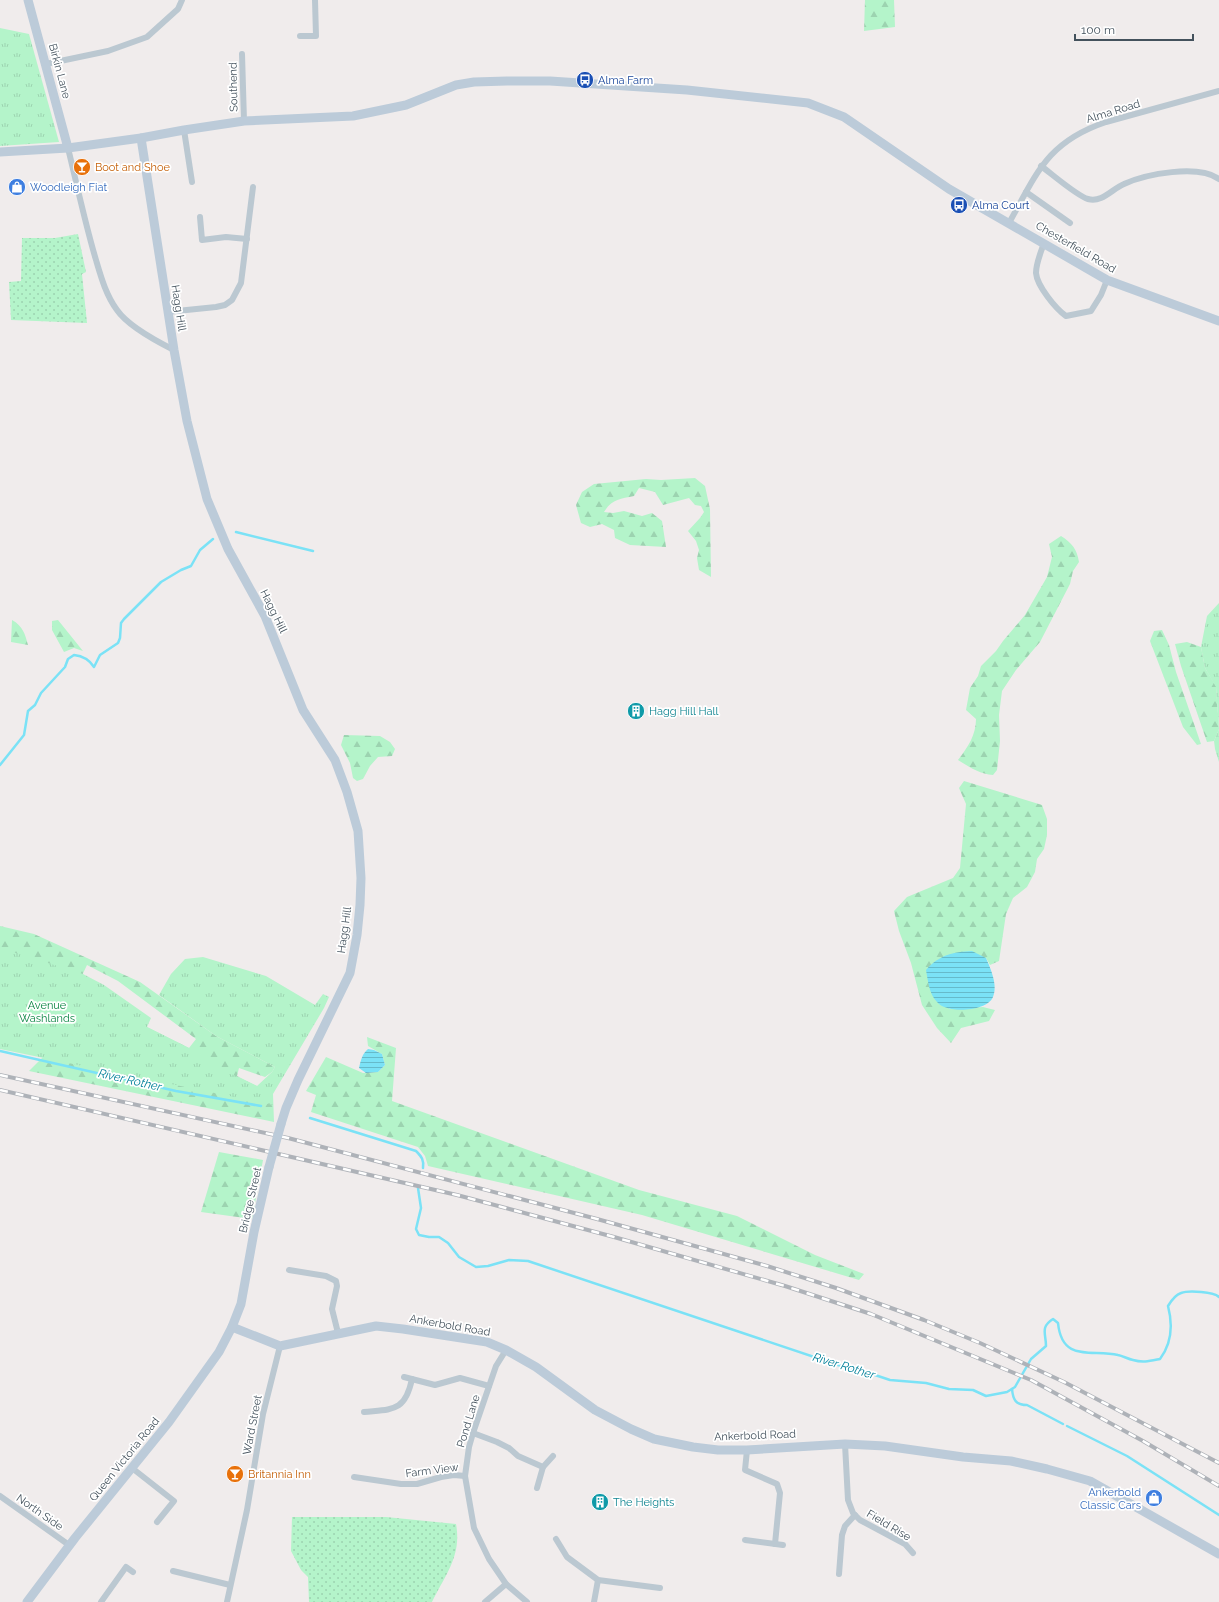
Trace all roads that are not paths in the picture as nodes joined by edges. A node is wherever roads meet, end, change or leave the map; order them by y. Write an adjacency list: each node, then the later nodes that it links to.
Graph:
1 (28, 0): 6 (street, Birkin Lane)
2 (182, 0): 6 (street)
3 (315, 0): 4 (street)
4 (300, 36)
5 (242, 54): 8 (street, Southend)
6 (46, 64): 11 (street, Birkin Lane)
7 (1219, 91): 13 (street, Alma Road)
8 (244, 121): 9 (street); 19 (street, Chesterfield Road)
9 (184, 130): 10 (street); 15 (street)
10 (141, 138): 11 (street); 24 (street, Hagg Hill)
11 (68, 148): 12 (street); 26 (street)
12 (0, 152)
13 (1041, 166): 14 (street); 17 (street, Alma Road)
14 (1219, 179)
15 (192, 182)
16 (253, 187): 21 (street)
17 (1026, 192): 19 (street, Alma Road); 20 (street)
18 (200, 217): 21 (street)
19 (1010, 223): 22 (street, Chesterfield Road)
20 (1070, 223)
21 (247, 240): 24 (street)
22 (1044, 243): 23 (street, Chesterfield Road); 23 (street)
23 (1107, 280): 25 (street, Chesterfield Road)
24 (167, 312): 26 (street, Hagg Hill)
25 (1219, 321)
26 (174, 350): 27 (street, Hagg Hill)
27 (298, 1080): 29 (street, Bridge Street, bridge)
28 (289, 1270): 30 (street)
29 (232, 1327): 31 (street); 42 (street, Queen Victoria Road)
30 (338, 1332): 31 (street, Ankerbold Road); 32 (street, Ankerbold Road)
31 (280, 1346): 61 (street, Ward Street)
32 (506, 1350): 35 (street, Pond Lane); 39 (street, Ankerbold Road)
33 (404, 1377): 34 (street)
34 (412, 1379): 35 (street); 36 (street)
35 (489, 1386): 37 (street, Pond Lane)
36 (364, 1412)
37 (473, 1433): 41 (street); 43 (street, Pond Lane)
38 (845, 1444): 39 (street, Ankerbold Road); 47 (street, Field Rise); 55 (street, Ankerbold Road)
39 (747, 1450): 51 (street)
40 (553, 1456): 41 (street)
41 (543, 1467): 45 (street)
42 (132, 1468): 48 (street); 52 (street, Queen Victoria Road)
43 (466, 1476): 44 (street, Farm View); 60 (street, Pond Lane)
44 (354, 1477)
45 (537, 1488)
46 (0, 1496): 52 (street, North Side)
47 (855, 1515): 54 (street, Field Rise); 58 (street)
48 (158, 1522)
49 (556, 1539): 59 (street)
50 (745, 1540): 51 (street)
51 (775, 1544): 53 (street)
52 (70, 1545): 63 (street, Queen Victoria Road)
53 (783, 1545)
54 (913, 1553)
55 (1219, 1554)
56 (174, 1571): 61 (street)
57 (133, 1572): 64 (street)
58 (839, 1574)
59 (598, 1580): 62 (street); 68 (street)
60 (506, 1584): 66 (street); 67 (street, Pond Lane)
61 (230, 1585): 65 (street, Ward Street)
62 (660, 1588)
63 (30, 1601)
64 (101, 1602)
65 (227, 1602)
66 (485, 1602)
67 (527, 1602)
68 (594, 1602)

